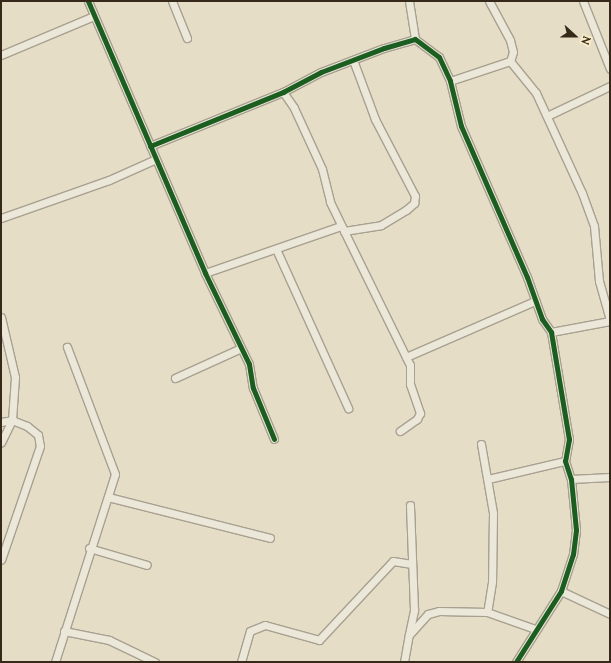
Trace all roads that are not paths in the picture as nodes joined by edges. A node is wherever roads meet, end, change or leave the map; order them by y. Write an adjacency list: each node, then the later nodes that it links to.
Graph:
1 (88, 1): 6 (street)
2 (172, 1): 7 (street)
3 (409, 1): 8 (street)
4 (490, 1): 11 (street)
5 (583, 1): 12 (street)
6 (94, 16): 9 (street); 17 (street)
7 (187, 38)
8 (415, 39): 10 (street); 13 (street)
9 (1, 55)
10 (353, 60): 15 (street); 20 (street)
11 (510, 61): 13 (street); 16 (street)
12 (610, 70)
13 (450, 81): 23 (street)
14 (610, 86): 16 (street)
15 (283, 92): 17 (street); 20 (street)
16 (547, 116): 25 (street)
17 (150, 146): 18 (street)
18 (154, 160): 19 (street); 22 (street)
19 (1, 218)
20 (342, 228): 21 (street); 29 (street)
21 (276, 249): 22 (street); 31 (street)
22 (205, 273): 28 (street)
23 (535, 301): 26 (street); 29 (street)
24 (1, 317): 32 (street)
25 (610, 320): 26 (street)
26 (551, 332): 38 (street)
27 (67, 347): 42 (street)
28 (241, 348): 30 (street); 35 (street)
29 (406, 357): 34 (street)
30 (176, 378)
31 (348, 408)
32 (12, 420): 33 (street); 36 (street); 46 (street)
33 (1, 422)
34 (400, 431)
35 (274, 439)
36 (1, 443)
37 (482, 444): 40 (street)
38 (565, 461): 40 (street); 41 (street)
39 (610, 477): 41 (street)
40 (488, 479): 50 (street)
41 (571, 479): 49 (street)
42 (108, 497): 44 (street); 45 (street)
43 (410, 505): 48 (street)
44 (270, 538)
45 (89, 548): 47 (street); 53 (street)
46 (1, 560)
47 (147, 564)
48 (412, 564): 54 (street); 57 (street)
49 (561, 591): 51 (street); 52 (street)
50 (487, 612): 52 (street); 54 (street)
51 (610, 614)
52 (535, 629): 59 (street)
53 (64, 631): 55 (street); 56 (street)
54 (409, 635): 58 (street)
55 (55, 662)
56 (155, 662)
57 (241, 662)
58 (404, 662)
59 (516, 662)

